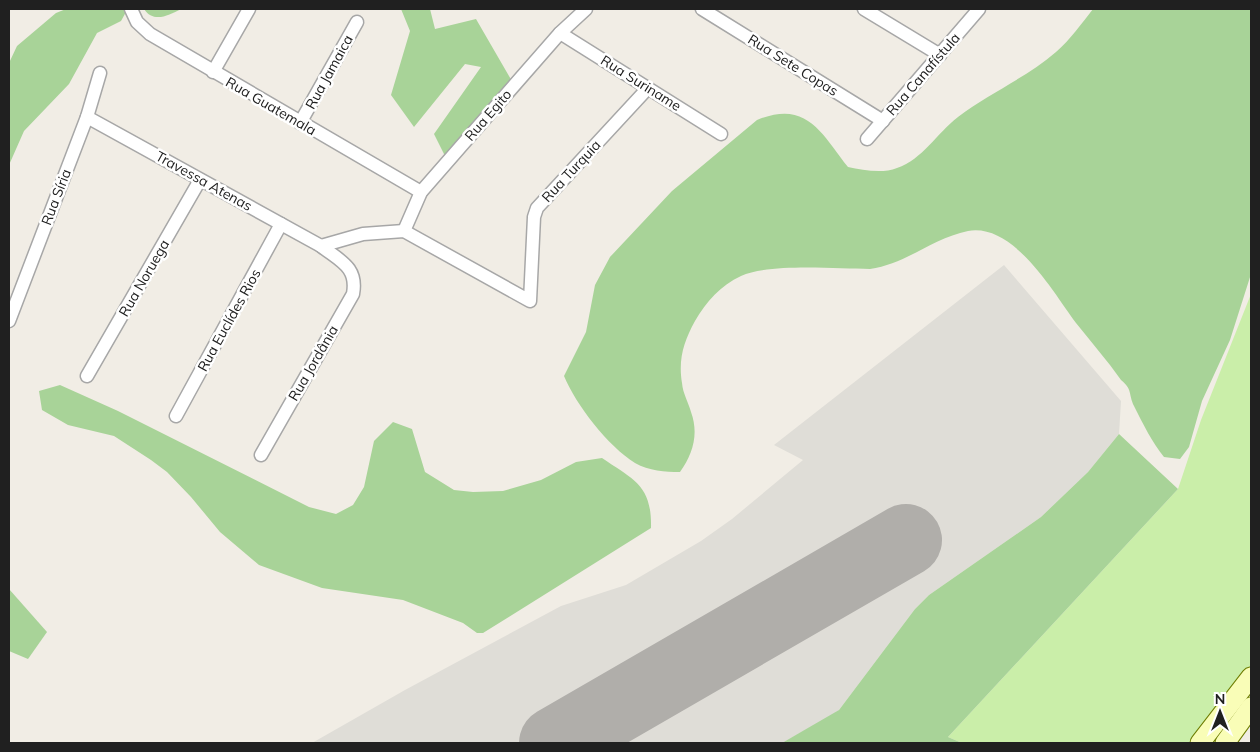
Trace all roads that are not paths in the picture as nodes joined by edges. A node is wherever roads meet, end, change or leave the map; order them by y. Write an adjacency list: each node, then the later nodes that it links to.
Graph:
1 (131, 9): 10 (street, Rua Guatemala)
2 (249, 9): 10 (street)
3 (586, 9): 8 (street, Rua Egito)
4 (702, 9): 14 (street, Rua Sete Copas)
5 (864, 9): 9 (street)
6 (980, 9): 9 (street, Rua Canafístula)
7 (357, 22): 15 (street, Rua Jamaica)
8 (560, 32): 12 (street, Rua Suriname); 19 (street, Rua Egito)
9 (940, 55): 14 (street, Rua Canafístula)
10 (213, 72): 15 (street, Rua Guatemala)
11 (100, 73): 13 (street, Rua Síria)
12 (648, 88): 16 (street, Rua Suriname); 21 (street, Rua Turquia)
13 (87, 117): 18 (street, Travessa Atenas); 24 (street, Rua Síria)
14 (884, 121): 17 (street, Rua Canafístula)
15 (300, 123): 19 (street, Rua Guatemala)
16 (721, 134)
17 (866, 139)
18 (200, 180): 20 (street, Travessa Atenas); 25 (street, Rua Noruega)
19 (421, 192): 21 (street, Rua Egito)
20 (282, 224): 22 (street, Travessa Atenas); 26 (street, Rua Euclídes Rios)
21 (404, 231): 22 (street)
22 (321, 246): 23 (street, Travessa Atenas)
23 (349, 268): 27 (street, Rua Jordânia)
24 (9, 321)
25 (87, 376)
26 (176, 416)
27 (261, 455)
28 (1251, 677): 30 (main road)
29 (1251, 707): 31 (main road)
30 (1200, 743)
31 (1225, 743)

